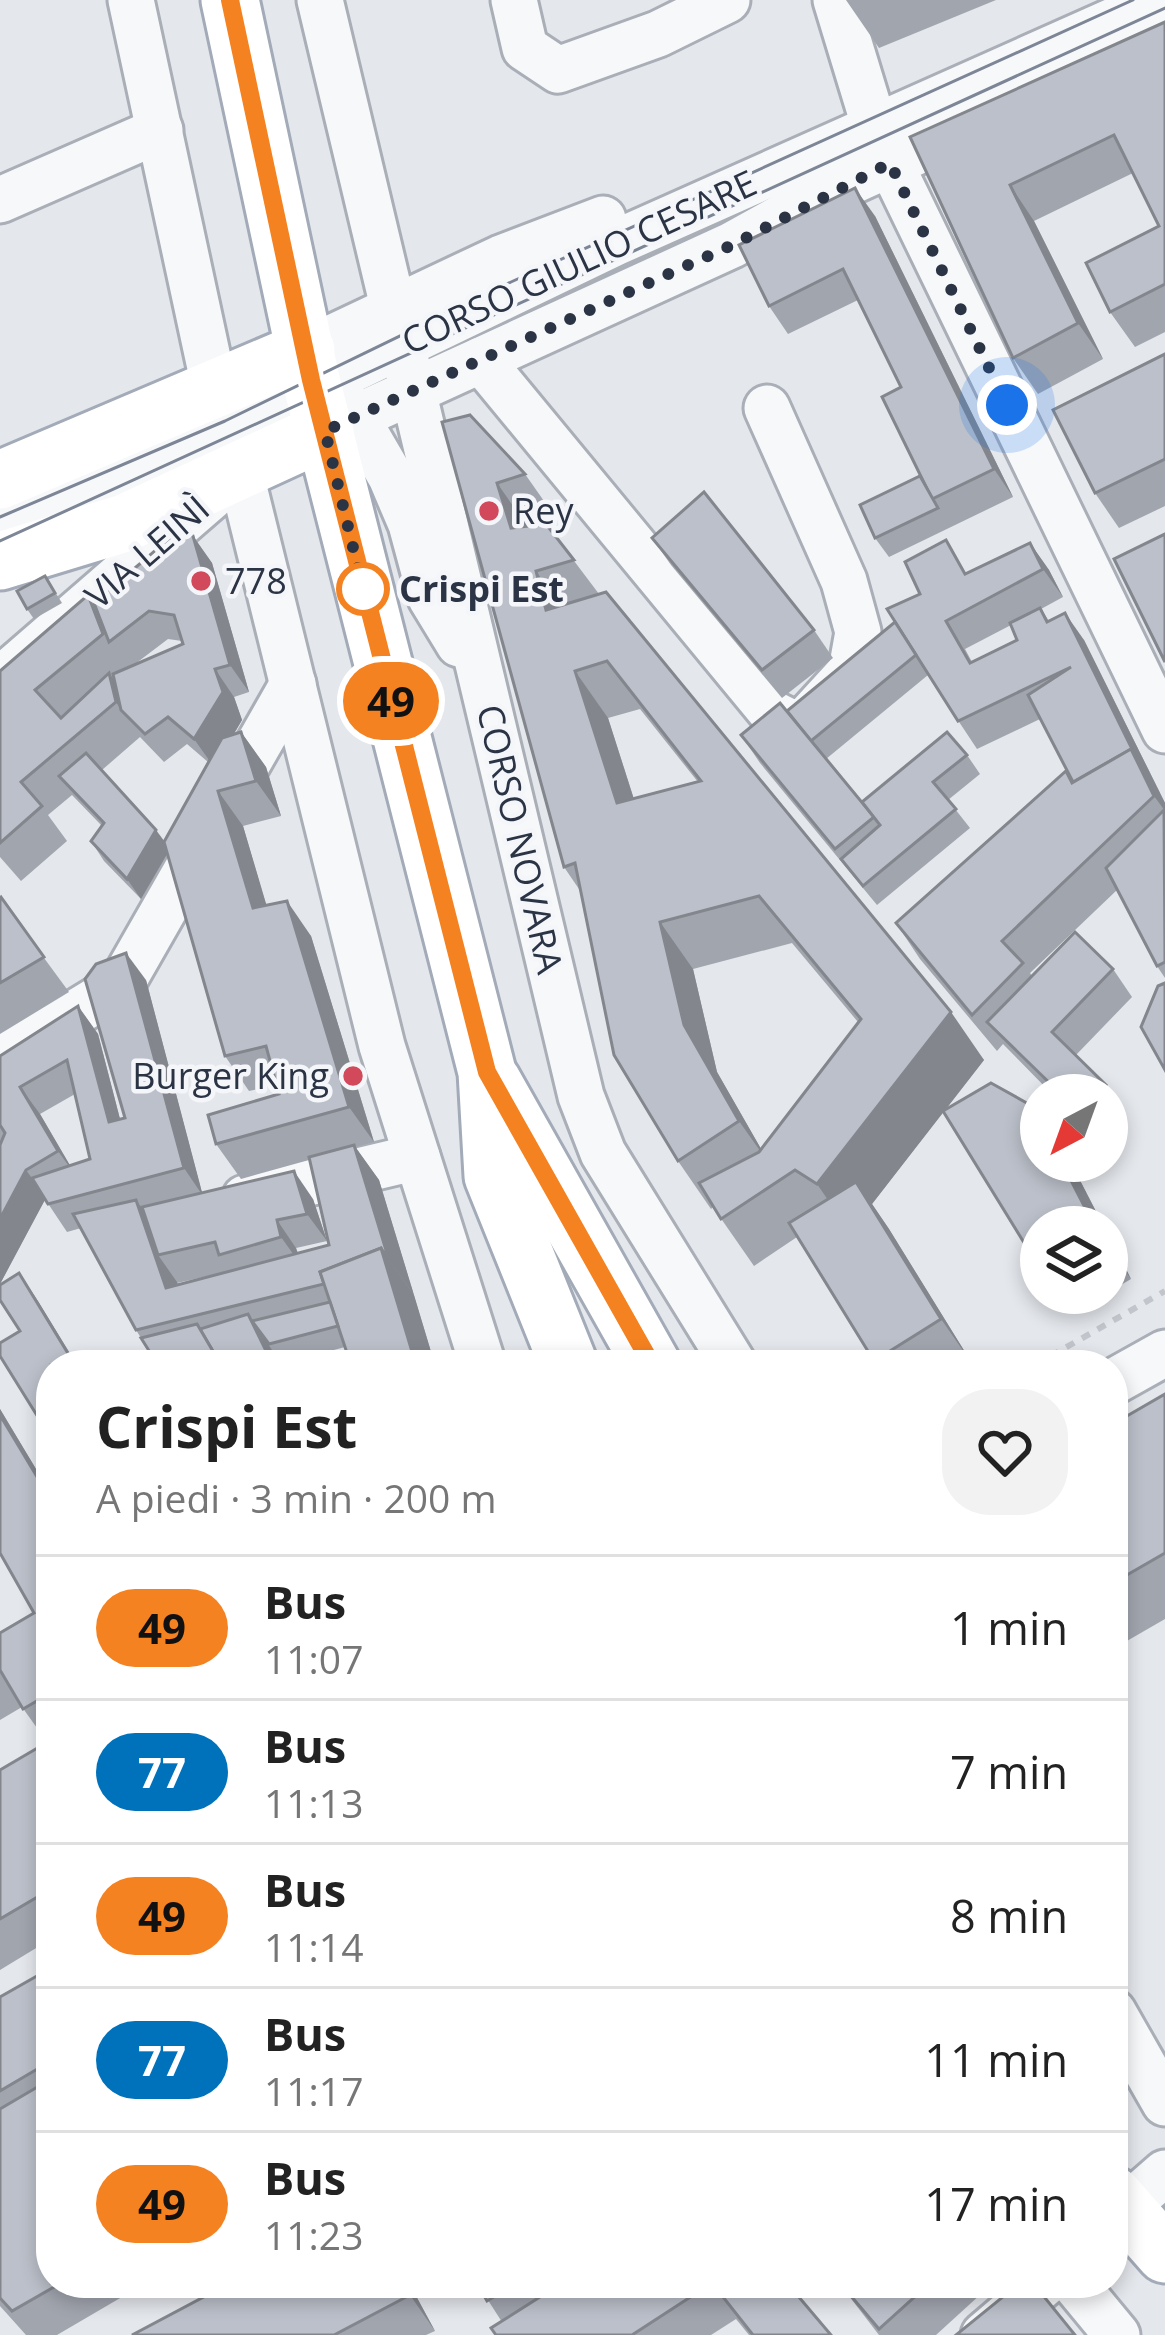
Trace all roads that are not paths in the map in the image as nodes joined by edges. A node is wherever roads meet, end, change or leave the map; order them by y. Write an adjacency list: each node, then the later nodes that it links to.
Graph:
1 (131, 0): 10 (street)
2 (230, 0): 16 (main road)
3 (320, 0): 13 (street, CORSO NOVARA)
4 (514, 0): 5 (street)
5 (727, 0)
6 (836, 0): 11 (street)
7 (1087, 0): 11 (street, CORSO GIULIO CESARE)
8 (1160, 0): 11 (street, CORSO GIULIO CESARE)
9 (1165, 40): 11 (street, CORSO GIULIO CESARE)
10 (160, 130): 12 (street); 18 (street)
11 (876, 132): 13 (street, CORSO GIULIO CESARE); 14 (street, CORSO GIULIO CESARE); 25 (street)
12 (0, 200)
13 (399, 324): 15 (street, CORSO NOVARA); 16 (street, CORSO GIULIO CESARE)
14 (481, 359): 15 (street, CORSO GIULIO CESARE); 17 (street)
15 (414, 388): 16 (street, CORSO GIULIO CESARE); 24 (street, CORSO NOVARA)
16 (326, 393): 18 (main road, CORSO GIULIO CESARE); 18 (main road, CORSO GIULIO CESARE); 24 (street); 27 (main road)
17 (767, 408)
18 (227, 429): 19 (main road, CORSO GIULIO CESARE); 20 (street, CORSO GIULIO CESARE); 21 (main road, CORSO GIULIO CESARE); 22 (street, VIA LEINÌ); 23 (street)
19 (0, 480)
20 (0, 530)
21 (0, 562)
22 (0, 680)
23 (293, 684): 26 (street); 28 (street)
24 (484, 684): 33 (street, CORSO NOVARA)
25 (1165, 730)
26 (0, 1060)
27 (487, 1072): 31 (main road); 32 (main road)
28 (417, 1157): 29 (street); 30 (street)
29 (194, 1210)
30 (478, 1350)
31 (562, 1350)
32 (644, 1350)
33 (725, 1350)
34 (1165, 1353): 35 (street)
35 (1128, 1374)
36 (1128, 2038): 37 (street)
37 (1165, 2103)
38 (1129, 2190): 39 (main road)
39 (1165, 2254)
40 (1027, 2298): 42 (street)
41 (1086, 2298): 43 (street)
42 (984, 2335)
43 (1117, 2335)

